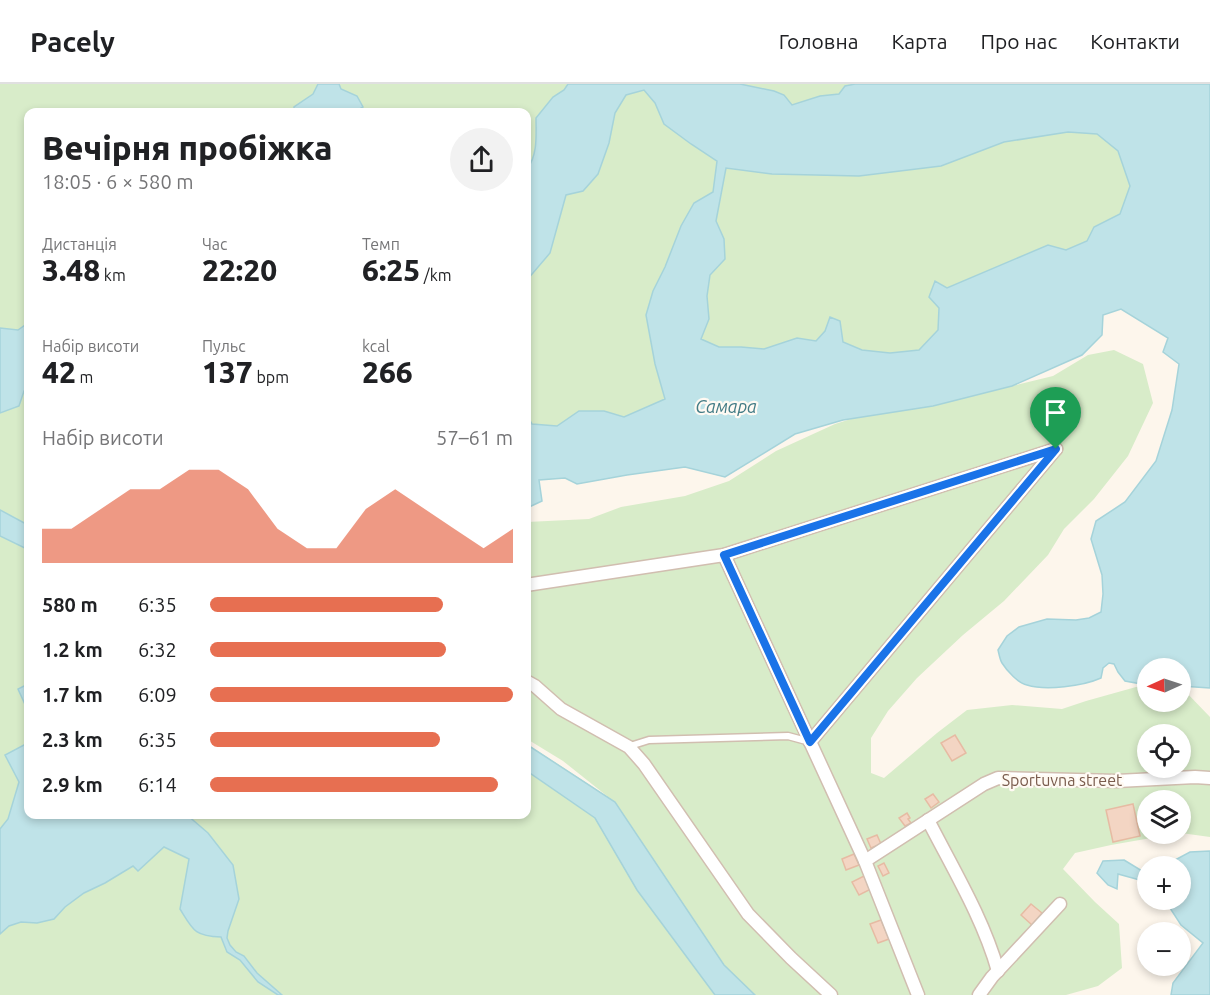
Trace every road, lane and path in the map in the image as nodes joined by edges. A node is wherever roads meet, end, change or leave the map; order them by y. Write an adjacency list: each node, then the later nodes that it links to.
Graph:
1 (724, 555): 2 (street); 4 (street); 4 (street)
2 (531, 584)
3 (531, 684): 5 (street)
4 (810, 742): 5 (lane); 8 (street)
5 (629, 747): 11 (street)
6 (1210, 778): 7 (street, Sportuvna street)
7 (928, 820): 8 (street, Sportuvna street); 10 (street)
8 (866, 861): 12 (street)
9 (1060, 904): 10 (street)
10 (998, 971): 13 (street)
11 (831, 995)
12 (918, 995)
13 (979, 995)

